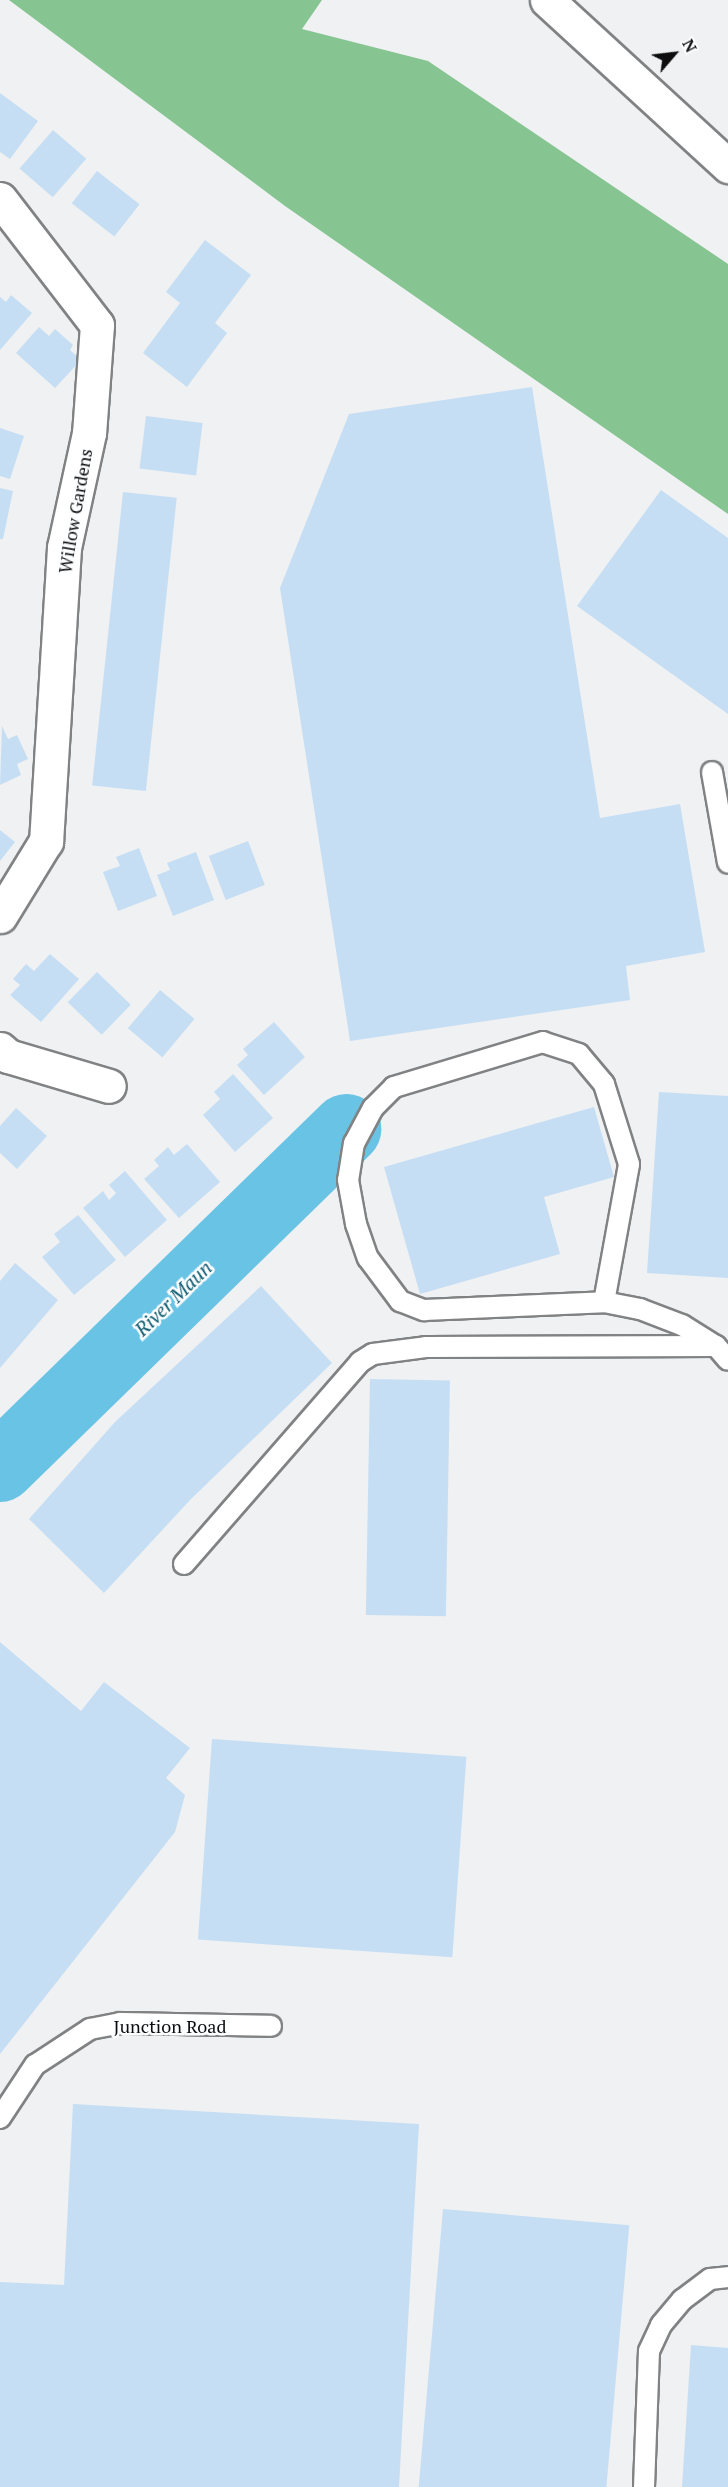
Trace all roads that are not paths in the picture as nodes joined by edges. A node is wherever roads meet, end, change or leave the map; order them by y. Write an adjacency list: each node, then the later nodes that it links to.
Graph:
1 (547, 0): 2 (main road)
2 (728, 166)
3 (0, 199): 6 (main road, Willow Gardens)
4 (712, 772): 5 (lane)
5 (728, 863)
6 (0, 916)
7 (0, 1049): 8 (main road)
8 (109, 1086)
9 (604, 1302): 9 (lane); 10 (lane)
10 (722, 1353): 11 (lane)
11 (184, 1564)
12 (271, 2026): 13 (lane, Junction Road)
13 (0, 2118)
14 (728, 2277): 15 (lane)
15 (644, 2487)

